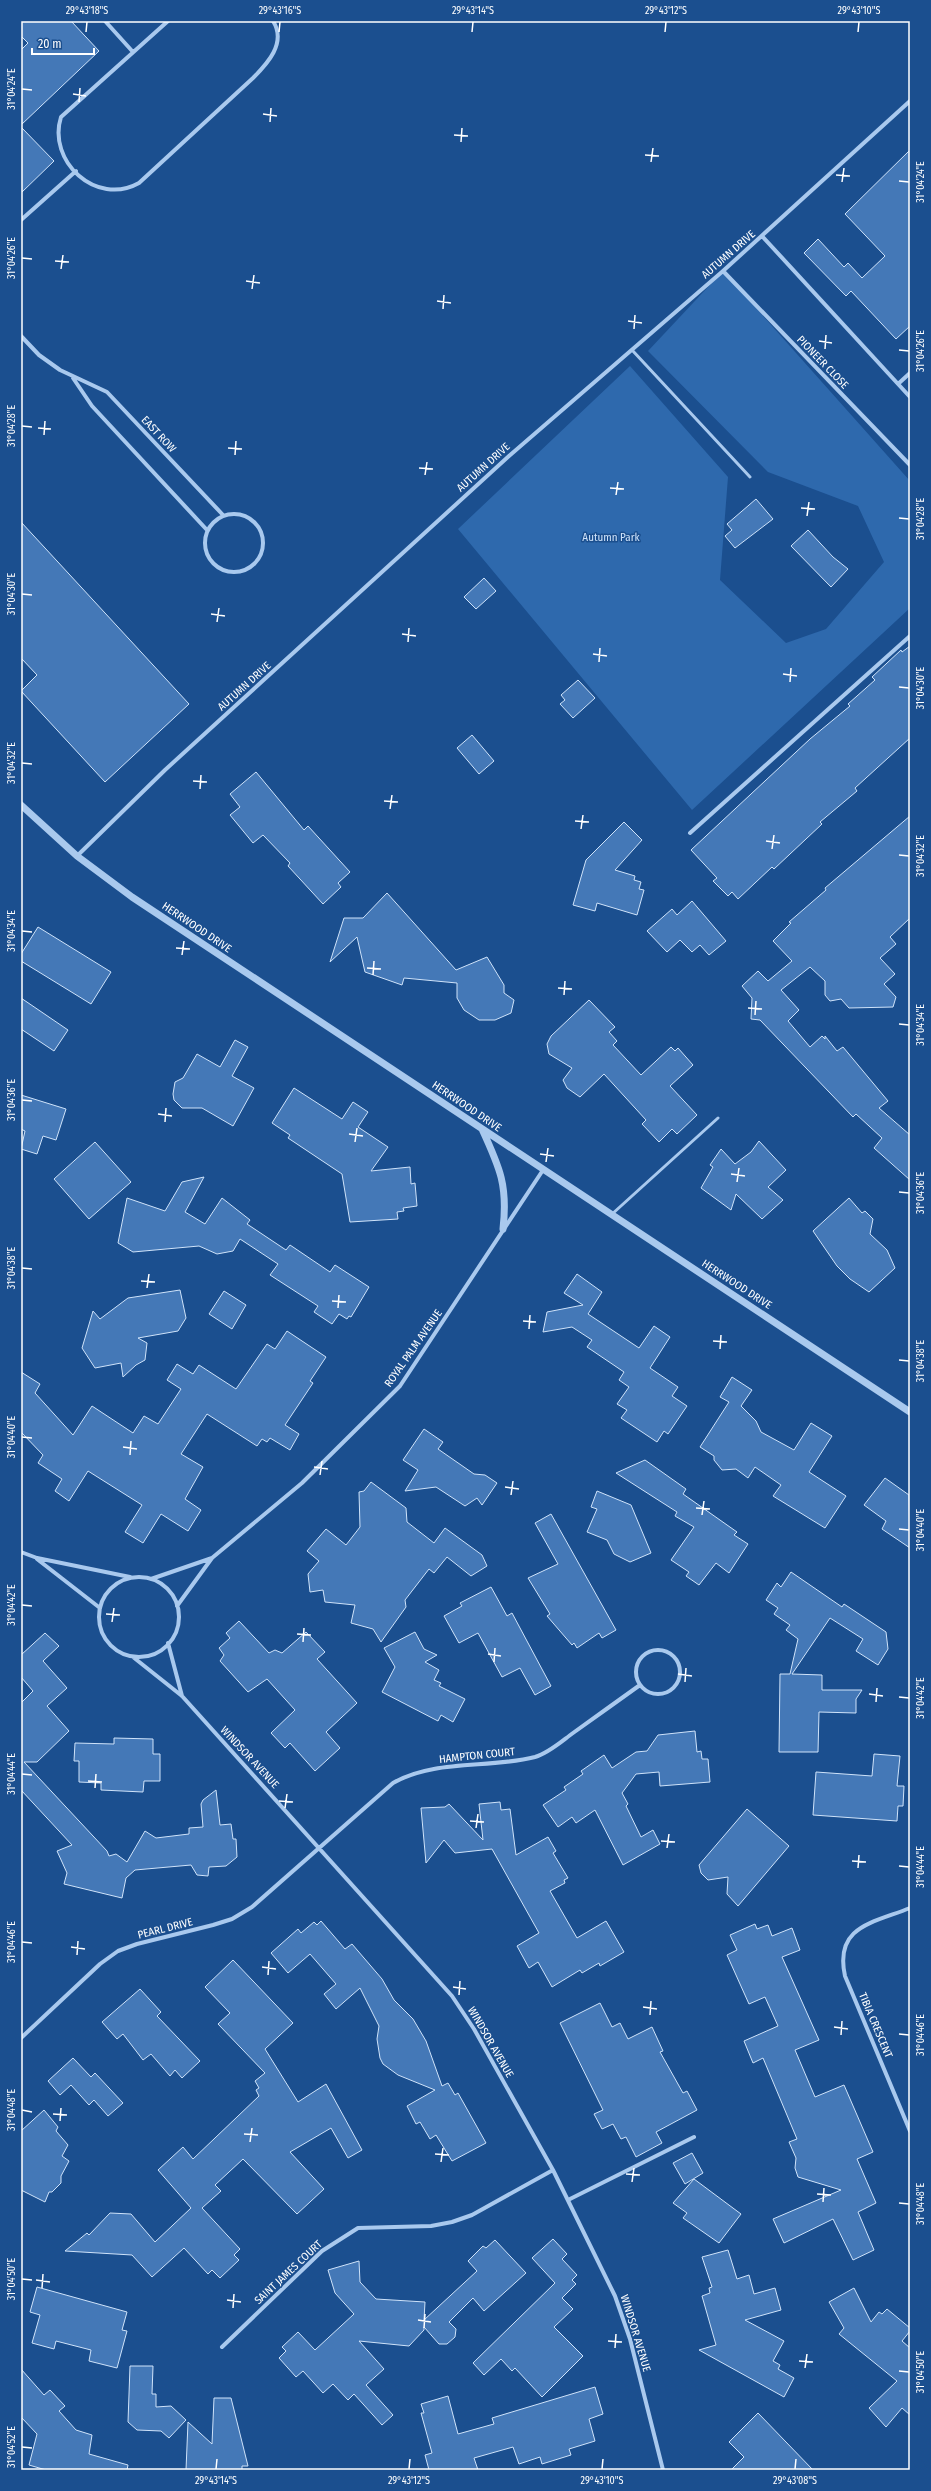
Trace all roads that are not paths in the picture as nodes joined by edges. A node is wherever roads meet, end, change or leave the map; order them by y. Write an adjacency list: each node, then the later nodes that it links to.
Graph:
1 (106, 21): 4 (street)
2 (168, 21): 4 (street)
3 (273, 21): 6 (street)
4 (133, 52): 6 (street)
5 (910, 102): 8 (street, AUTUMN DRIVE)
6 (76, 171): 7 (street)
7 (21, 220)
8 (762, 236): 9 (street, AUTUMN DRIVE); 14 (street)
9 (723, 271): 11 (street, AUTUMN DRIVE); 16 (street, PIONEER CLOSE)
10 (21, 336): 13 (street, EAST ROW)
11 (632, 350): 17 (lane); 23 (street, AUTUMN DRIVE)
12 (910, 374): 14 (street)
13 (73, 378): 18 (street, EAST ROW); 19 (street, EAST ROW)
14 (898, 384): 15 (street)
15 (910, 397)
16 (910, 465)
17 (750, 477)
18 (223, 516): 19 (street); 19 (street)
19 (207, 530)
20 (910, 636): 22 (street)
21 (21, 805): 23 (street, HERRWOOD DRIVE)
22 (690, 833)
23 (77, 856): 25 (street, HERRWOOD DRIVE)
24 (718, 1118): 27 (lane)
25 (482, 1129): 26 (street, HERRWOOD DRIVE); 28 (street)
26 (543, 1170): 27 (street, HERRWOOD DRIVE); 28 (street, ROYAL PALM AVENUE)
27 (611, 1215): 29 (street, HERRWOOD DRIVE)
28 (503, 1229): 32 (street, ROYAL PALM AVENUE)
29 (910, 1412)
30 (21, 1552): 31 (street)
31 (37, 1558): 33 (street); 36 (street)
32 (212, 1558): 34 (street, ROYAL PALM AVENUE); 35 (street, ROYAL PALM AVENUE)
33 (133, 1578): 34 (street); 36 (street)
34 (151, 1579): 35 (street)
35 (177, 1606): 37 (street)
36 (100, 1608): 38 (street)
37 (168, 1644): 38 (street); 40 (street, WINDSOR AVENUE)
38 (133, 1657): 40 (street, WINDSOR AVENUE)
39 (640, 1685): 39 (street); 41 (street, HAMPTON COURT)
40 (182, 1696): 41 (street, WINDSOR AVENUE)
41 (321, 1847): 43 (street, PEARL DRIVE); 46 (street, WINDSOR AVENUE)
42 (910, 1908): 44 (street, TIBIA CRESCENT)
43 (21, 2038)
44 (910, 2131)
45 (694, 2137): 47 (street)
46 (553, 2170): 47 (street, WINDSOR AVENUE); 48 (street, SAINT JAMES COURT)
47 (568, 2200): 49 (street, WINDSOR AVENUE)
48 (222, 2347)
49 (663, 2470)

